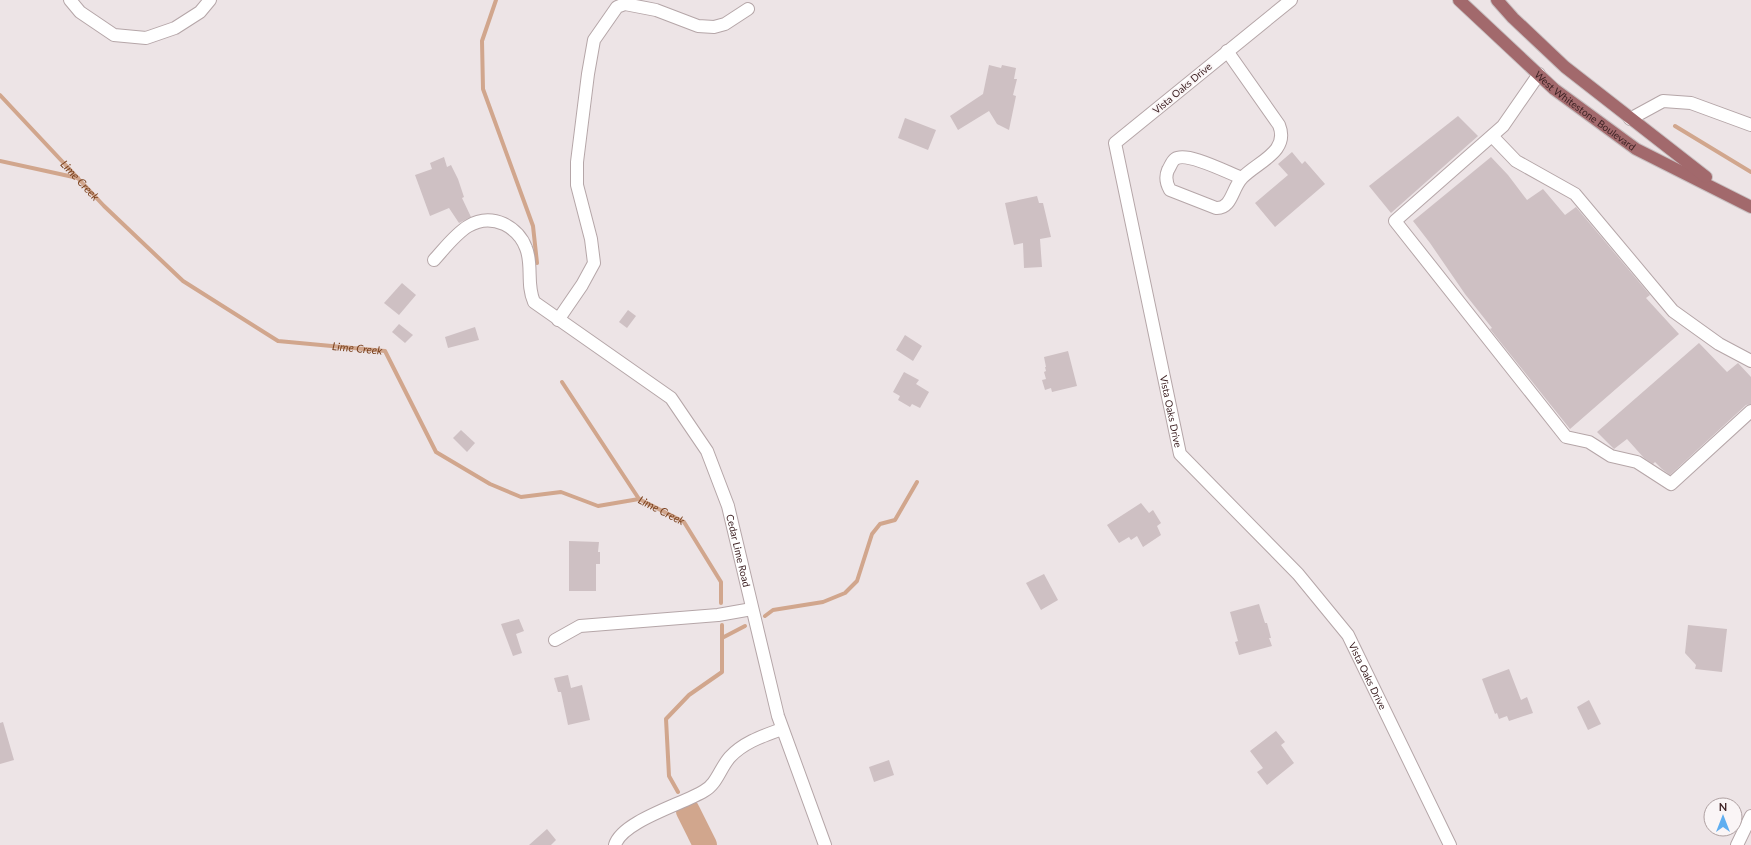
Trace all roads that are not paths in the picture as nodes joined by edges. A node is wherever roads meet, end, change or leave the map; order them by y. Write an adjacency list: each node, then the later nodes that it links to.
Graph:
1 (70, 0): 2 (street)
2 (210, 0)
3 (1291, 0): 7 (street, Vista Oaks Drive)
4 (1459, 0): 8 (main road, West Whitestone Boulevard)
5 (1497, 0): 9 (main road, West Whitestone Boulevard)
6 (748, 9): 16 (street)
7 (1226, 51): 12 (street); 25 (street, Vista Oaks Drive)
8 (1539, 74): 11 (street); 13 (main road, West Whitestone Boulevard)
9 (1630, 119): 10 (street); 13 (main road, West Whitestone Boulevard)
10 (1751, 125)
11 (1492, 136): 17 (street); 18 (street)
12 (1242, 178): 12 (street)
13 (1729, 195): 14 (main road, West Whitestone Boulevard)
14 (1751, 207)
15 (434, 260): 16 (street, Cedar Lime Road)
16 (558, 320): 19 (street, Cedar Lime Road)
17 (1751, 360)
18 (1751, 411)
19 (752, 609): 20 (street); 21 (street, Cedar Lime Road)
20 (555, 640)
21 (782, 729): 23 (street); 24 (street, Cedar Lime Road)
22 (1751, 816): 26 (street)
23 (615, 845)
24 (824, 845)
25 (1450, 845)
26 (1737, 845)

